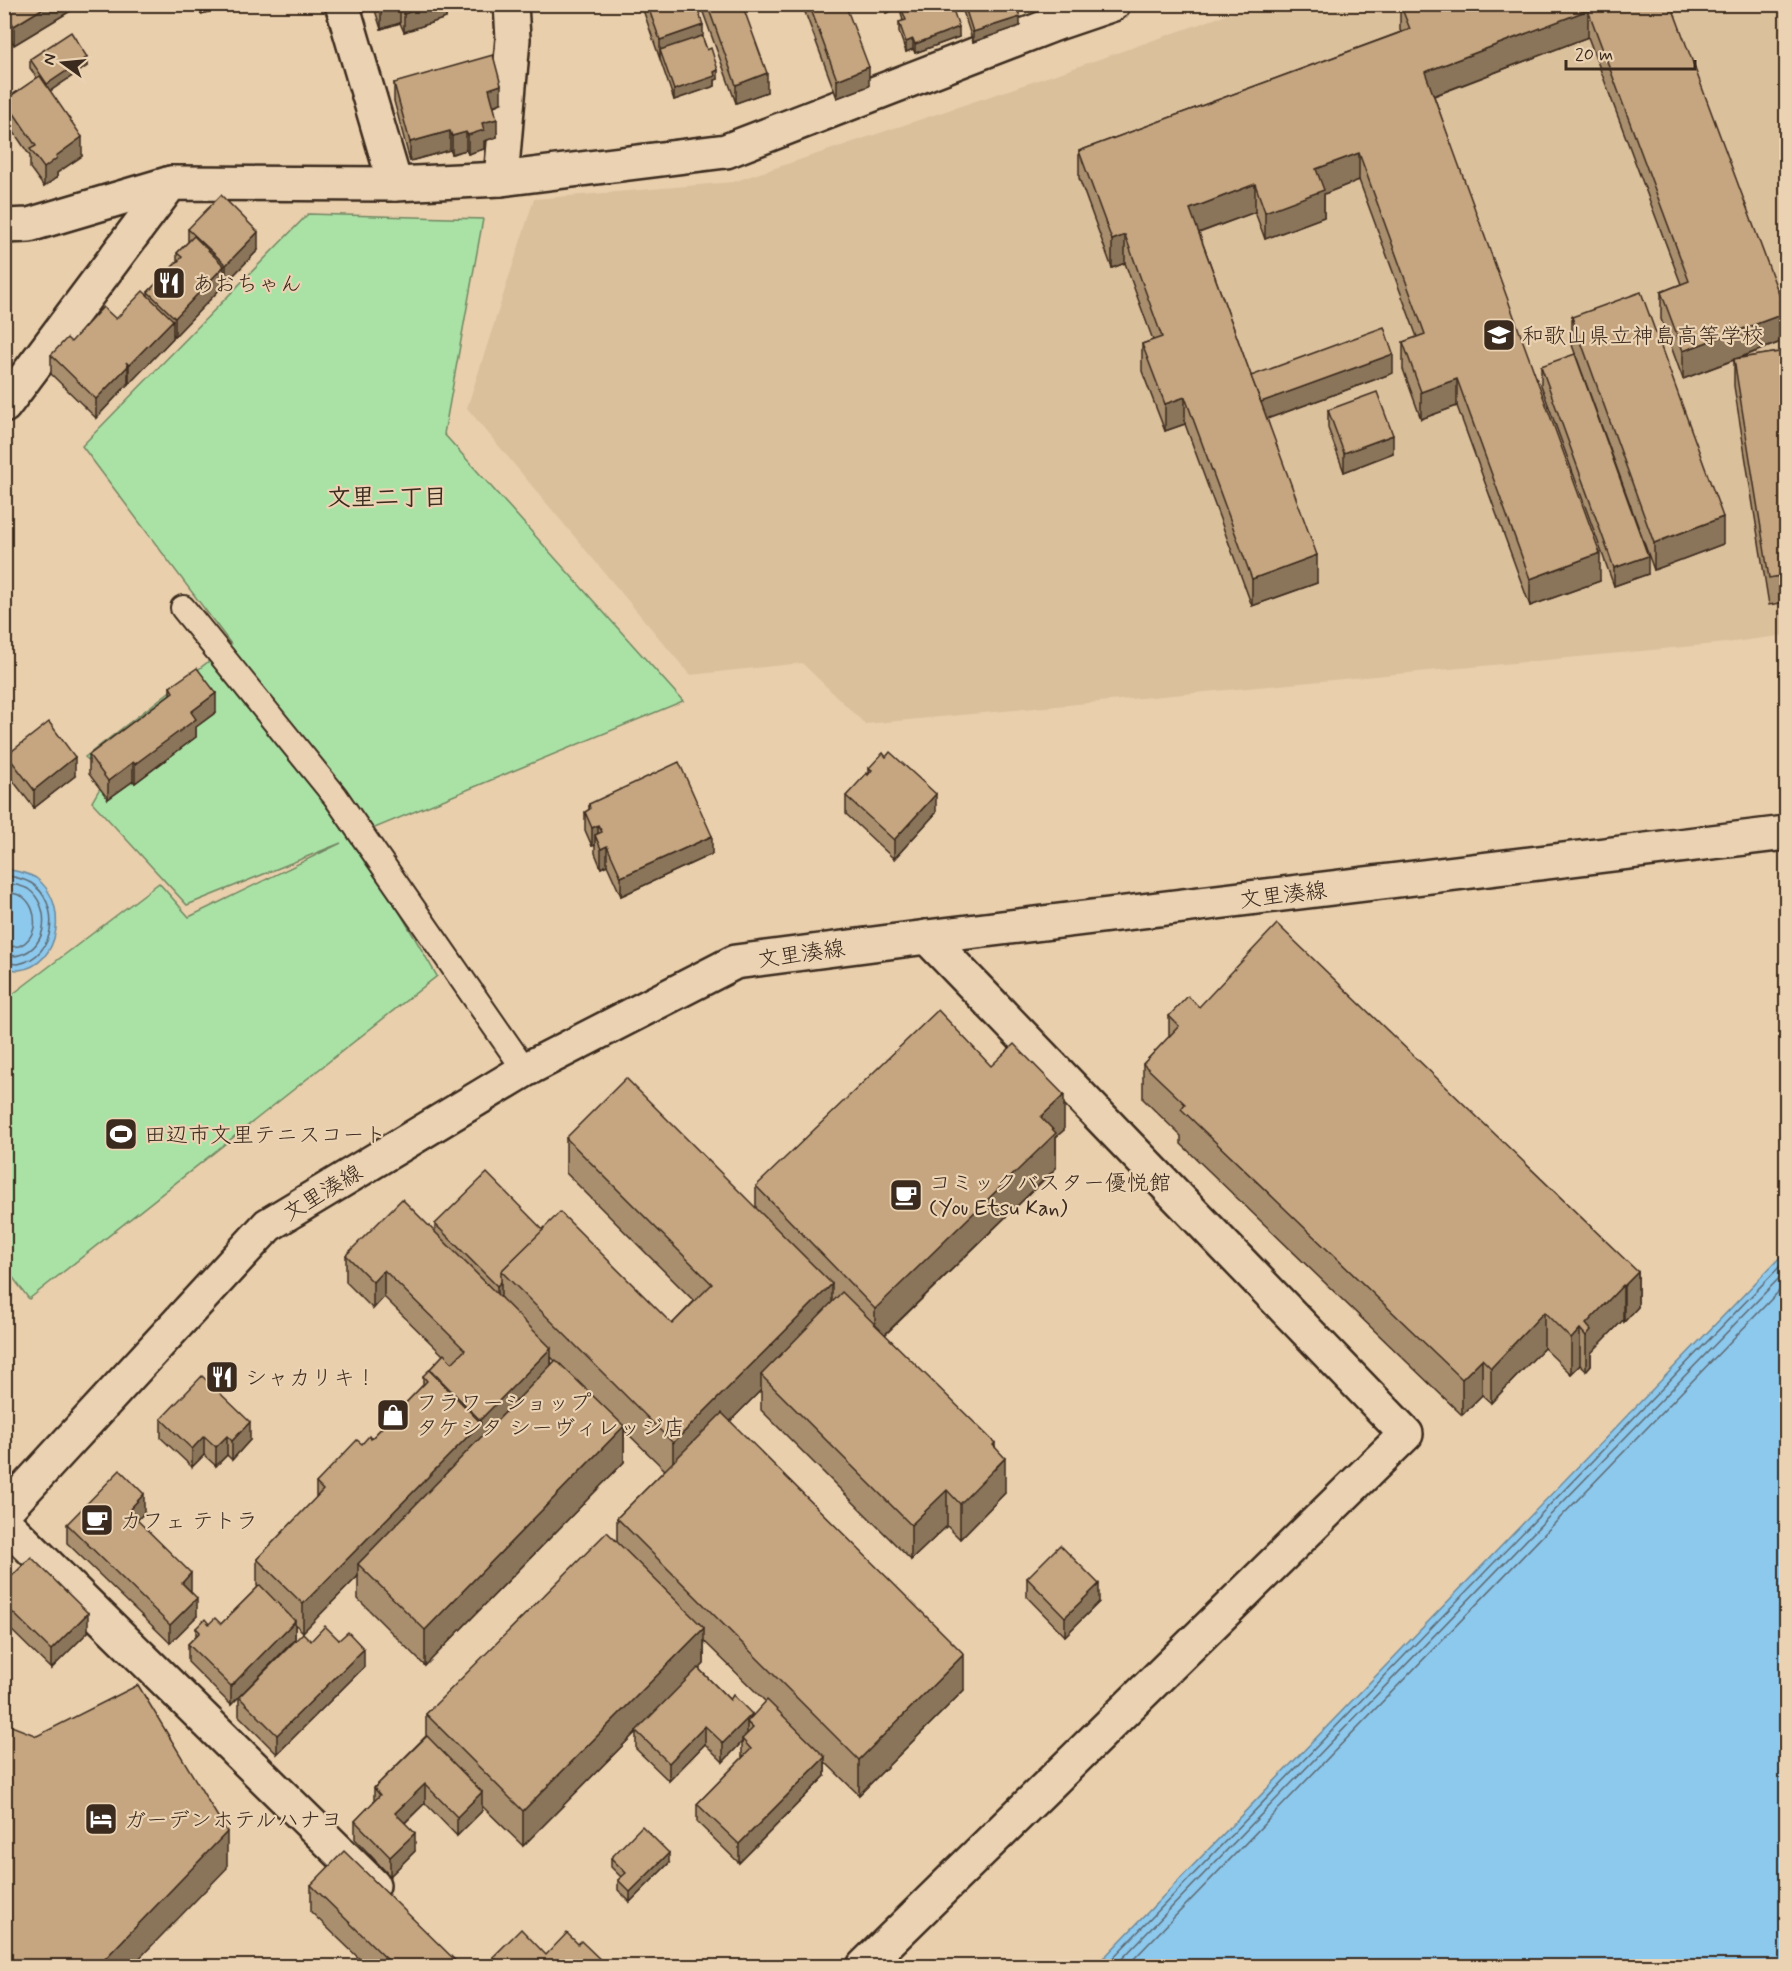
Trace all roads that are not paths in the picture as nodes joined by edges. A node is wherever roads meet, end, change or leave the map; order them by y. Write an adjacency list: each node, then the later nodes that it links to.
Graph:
1 (342, 4): 7 (street)
2 (511, 4): 5 (street)
3 (1113, 4): 4 (street)
4 (1054, 14): 5 (street)
5 (501, 179): 7 (street)
6 (171, 183): 7 (street); 8 (street); 9 (street)
7 (395, 183)
8 (4, 226)
9 (4, 406)
10 (183, 608): 13 (lane)
11 (1786, 832): 12 (street, 文里湊線)
12 (927, 937): 13 (street, 文里湊線); 17 (street)
13 (525, 1070): 14 (street, 文里湊線)
14 (4, 1512)
15 (4, 1522): 16 (street)
16 (397, 1908)
17 (864, 1966)

